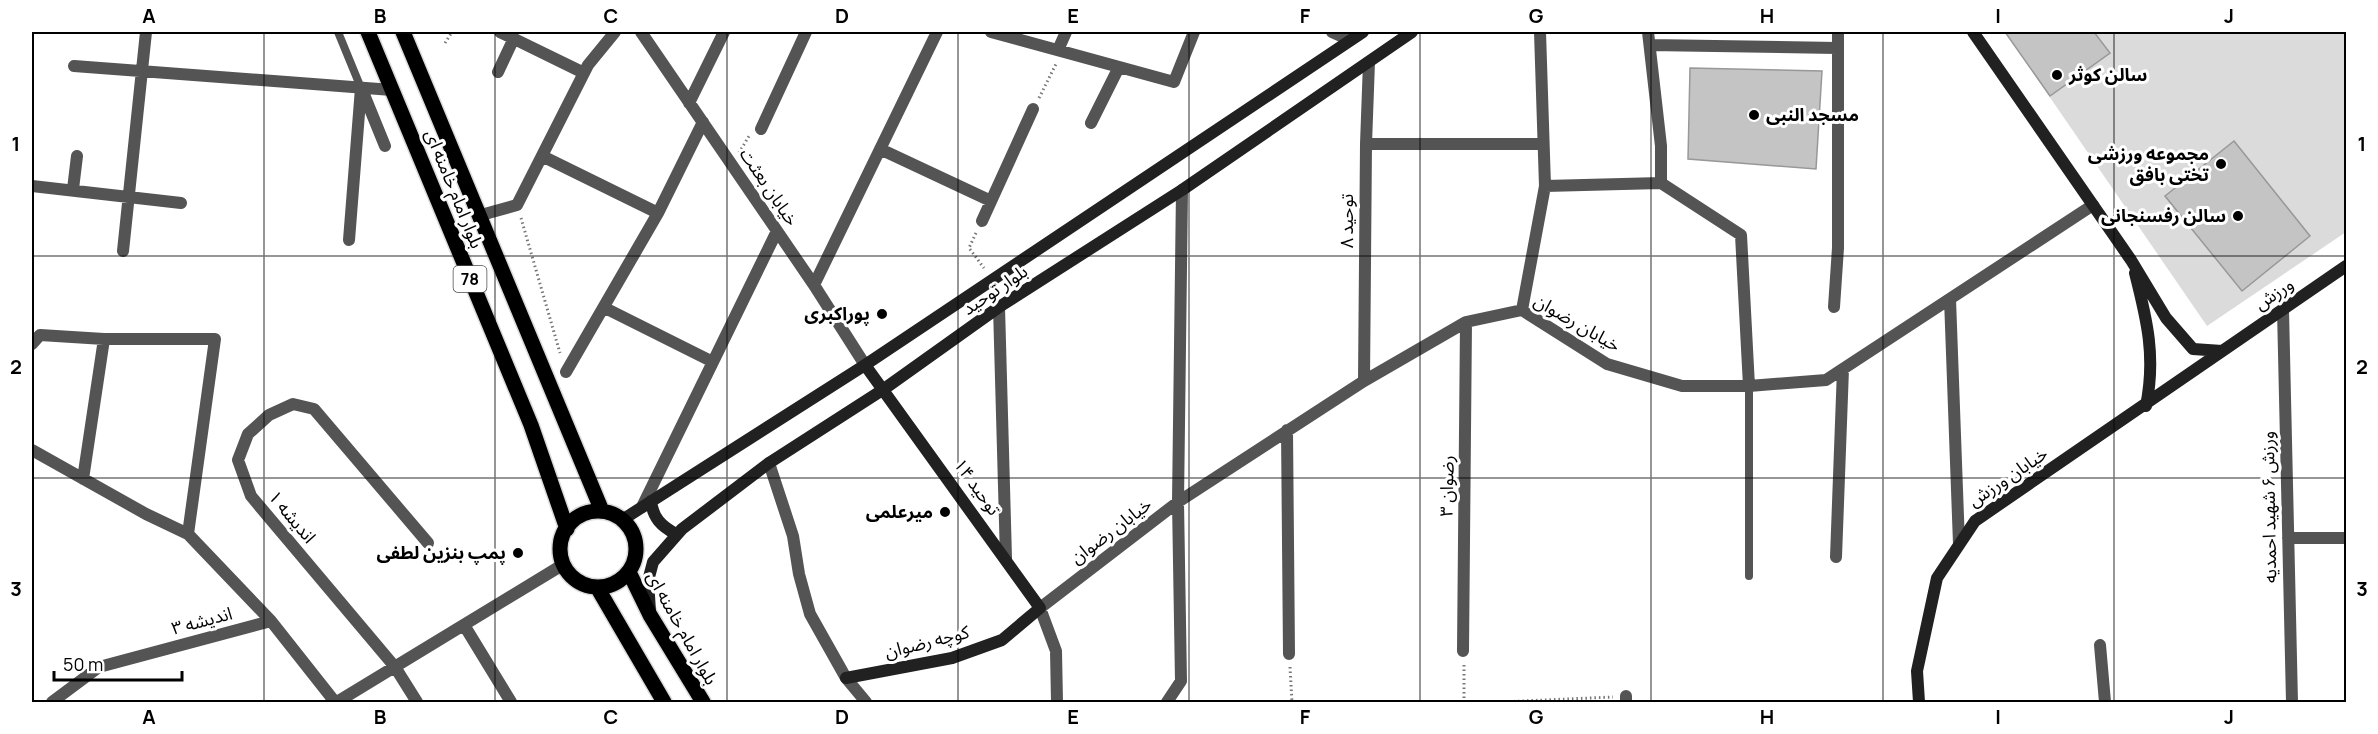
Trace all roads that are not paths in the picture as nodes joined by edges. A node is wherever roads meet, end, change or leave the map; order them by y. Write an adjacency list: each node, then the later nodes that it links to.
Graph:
1 (146, 32): 30 (street)
2 (338, 32): 32 (lane)
3 (368, 32): 33 (main road, بلوار امام خامنه ای / 78)
4 (404, 32): 55 (main road, بلوار امام خامنه ای / 78)
5 (500, 32): 21 (street)
6 (615, 32): 29 (street)
7 (641, 32): 34 (street, خیابان بعثت)
8 (724, 32): 34 (street)
9 (806, 32): 38 (street)
10 (937, 32): 42 (street)
11 (991, 32): 25 (street)
12 (1066, 32): 25 (street)
13 (1194, 32): 28 (street)
14 (1332, 32): 22 (street)
15 (1363, 32): 22 (street, بلوار توحید)
16 (1412, 32): 26 (street, بلوار توحید)
17 (1540, 32): 40 (street)
18 (1648, 32): 23 (street)
19 (1838, 32): 24 (street)
20 (1973, 32): 53 (street)
21 (514, 38): 29 (street); 31 (street)
22 (1350, 40): 74 (street, بلوار توحید)
23 (1650, 45): 24 (street); 45 (street)
24 (1837, 48): 64 (street)
25 (1060, 51): 28 (street)
26 (1369, 62): 39 (street, توحید ۸); 49 (street, بلوار توحید)
27 (74, 66): 30 (street)
28 (1119, 67): 37 (street)
29 (586, 69): 44 (street)
30 (142, 71): 32 (street); 50 (street)
31 (498, 72)
32 (361, 88): 33 (street); 41 (street); 58 (street)
33 (392, 90): 89 (main road, بلوار امام خامنه ای / 78)
34 (690, 103): 36 (street, خیابان بعثت)
35 (1033, 109): 51 (street)
36 (703, 122): 54 (street); 57 (street, خیابان بعثت)
37 (1091, 123)
38 (761, 129)
39 (1366, 144): 40 (street); 77 (street, توحید ۸)
40 (1543, 144): 47 (street)
41 (385, 146)
42 (880, 149): 51 (street); 62 (street)
43 (77, 156): 48 (street)
44 (542, 156): 54 (street); 55 (street)
45 (1661, 183): 47 (street); 78 (street)
46 (32, 186): 48 (street)
47 (1545, 186): 67 (street)
48 (73, 189): 50 (street)
49 (1182, 190): 66 (street, بلوار توحید); 85 (street)
50 (129, 196): 52 (street); 59 (street)
51 (992, 201): 56 (street)
52 (181, 203)
53 (2093, 205): 60 (street); 63 (street, خیابان رضوان)
54 (658, 213): 65 (street)
55 (481, 215): 87 (main road, بلوار امام خامنه ای / 78)
56 (982, 221)
57 (777, 231): 62 (street, خیابان بعثت); 73 (street)
58 (349, 240)
59 (123, 251)
60 (2131, 260): 72 (street); 80 (street)
61 (2346, 266): 68 (street, ورزش)
62 (814, 285): 74 (street, خیابان بعثت)
63 (1950, 299): 75 (street, خیابان رضوان); 95 (street)
64 (1834, 307)
65 (605, 308): 73 (street); 76 (street)
66 (999, 308): 79 (street, بلوار توحید); 97 (street)
67 (1522, 310): 69 (street, خیابان رضوان); 78 (street, خیابان رضوان)
68 (2283, 310): 72 (street, ورزش); 92 (street, ورزش ۶ شهید احمدیه)
69 (1466, 322): 77 (street, خیابان رضوان); 107 (street, رضوان ۳)
70 (104, 339): 71 (street); 84 (street); 90 (street)
71 (32, 344)
72 (2222, 351): 80 (street, خیابان ورزش)
73 (711, 361): 86 (street)
74 (865, 365): 79 (street, توحید ۱۴); 86 (street, بلوار توحید)
75 (1843, 369): 78 (street, خیابان رضوان); 96 (street)
76 (566, 372)
77 (1364, 381): 81 (street, خیابان رضوان)
78 (1749, 386): 100 (lane)
79 (884, 389): 83 (street, بلوار توحید); 97 (street, توحید ۱۴)
80 (2146, 406): 95 (street, خیابان ورزش)
81 (1287, 430): 85 (street, خیابان رضوان); 108 (street)
82 (32, 450): 84 (street)
83 (769, 463): 91 (street, بلوار توحید); 110 (street)
84 (82, 479): 90 (street)
85 (1178, 502): 102 (street, خیابان رضوان); 119 (street)
86 (646, 504): 88 (street, بلوار توحید); 91 (street)
87 (602, 511): 88 (main road); 89 (main road)
88 (622, 520): 99 (main road)
89 (567, 529): 98 (main road, 78)
90 (188, 534): 104 (street)
91 (676, 534): 103 (street, بلوار توحید)
92 (2288, 538): 93 (street); 122 (street, ورزش ۶ شهید احمدیه)
93 (2346, 538)
94 (428, 543): 109 (street, اندیشه ۱)
95 (1959, 544): 120 (street, خیابان ورزش)
96 (1836, 556)
97 (1006, 558): 102 (street, توحید ۱۴)
98 (564, 564): 101 (main road); 105 (street)
99 (629, 572): 101 (main road); 103 (main road, بلوار امام خامنه ای)
100 (1749, 576)
101 (597, 587): 115 (main road)
102 (1040, 608): 110 (street, کوچه رضوان); 118 (street)
103 (650, 615): 116 (main road, بلوار امام خامنه ای)
104 (271, 621): 111 (street, اندیشه ۳); 112 (street)
105 (464, 625): 109 (street); 114 (street)
106 (2100, 645): 121 (street)
107 (1463, 651)
108 (1289, 654)
109 (395, 667): 112 (street); 113 (street, اندیشه ۱)
110 (846, 678): 117 (street)
111 (52, 702)
112 (336, 702)
113 (417, 702)
114 (511, 702)
115 (664, 702)
116 (702, 702)
117 (866, 702)
118 (1058, 702)
119 (1167, 702)
120 (1919, 702)
121 (2105, 702)
122 (2292, 702)

